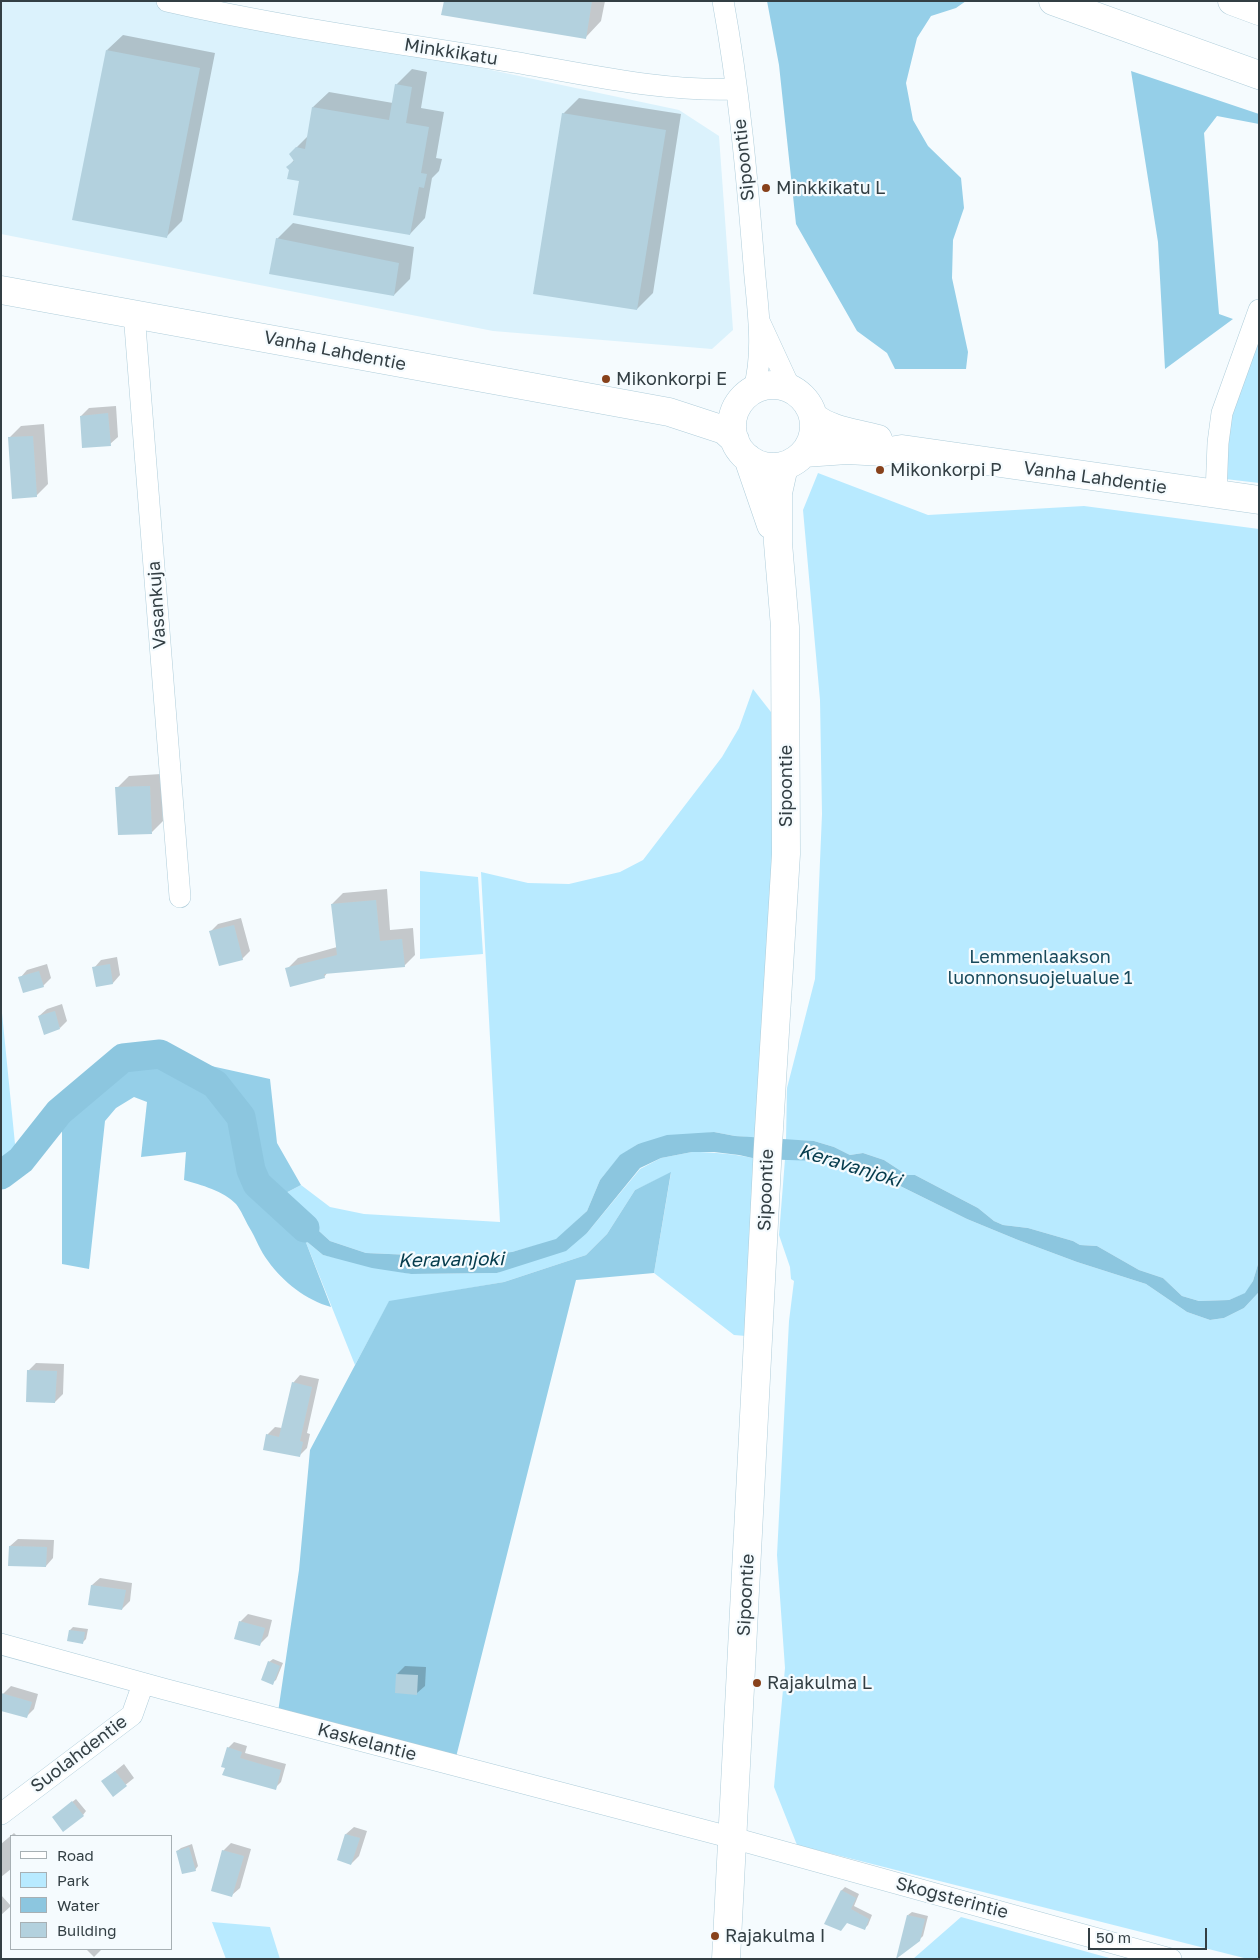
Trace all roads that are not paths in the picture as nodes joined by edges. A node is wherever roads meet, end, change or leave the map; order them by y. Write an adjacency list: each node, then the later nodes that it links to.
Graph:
1 (167, 1): 7 (street, Minkkikatu)
2 (723, 1): 7 (street, Sipoontie)
3 (1052, 1): 6 (main road)
4 (1232, 1): 5 (main road)
5 (1259, 11)
6 (1259, 76)
7 (736, 89): 11 (street, Sipoontie)
8 (1, 290): 10 (main road, Vanha Lahdentie)
9 (1259, 310): 19 (street)
10 (134, 314): 14 (main road, Vanha Lahdentie); 22 (street, Vasankuja)
11 (759, 320): 12 (street, Sipoontie); 13 (street, Sipoontie)
12 (790, 388): 13 (main road); 15 (main road)
13 (747, 396): 14 (main road, Vanha Lahdentie); 16 (main road)
14 (668, 412): 16 (main road, Vanha Lahdentie)
15 (813, 417): 17 (main road, Vanha Lahdentie); 18 (main road)
16 (741, 449): 18 (main road); 21 (main road, Sipoontie)
17 (902, 449): 18 (main road, Vanha Lahdentie); 19 (main road, Vanha Lahdentie)
18 (794, 459): 21 (main road, Sipoontie)
19 (1216, 494): 20 (main road, Vanha Lahdentie)
20 (1259, 500)
21 (778, 543): 26 (main road, Sipoontie)
22 (180, 897)
23 (1, 1644): 24 (street, Kaskelantie)
24 (143, 1684): 25 (street, Suolahdentie); 26 (street, Kaskelantie)
25 (1, 1814)
26 (733, 1838): 27 (main road, Sipoontie); 28 (street, Skogsterintie)
27 (726, 1959)
28 (1171, 1959)

